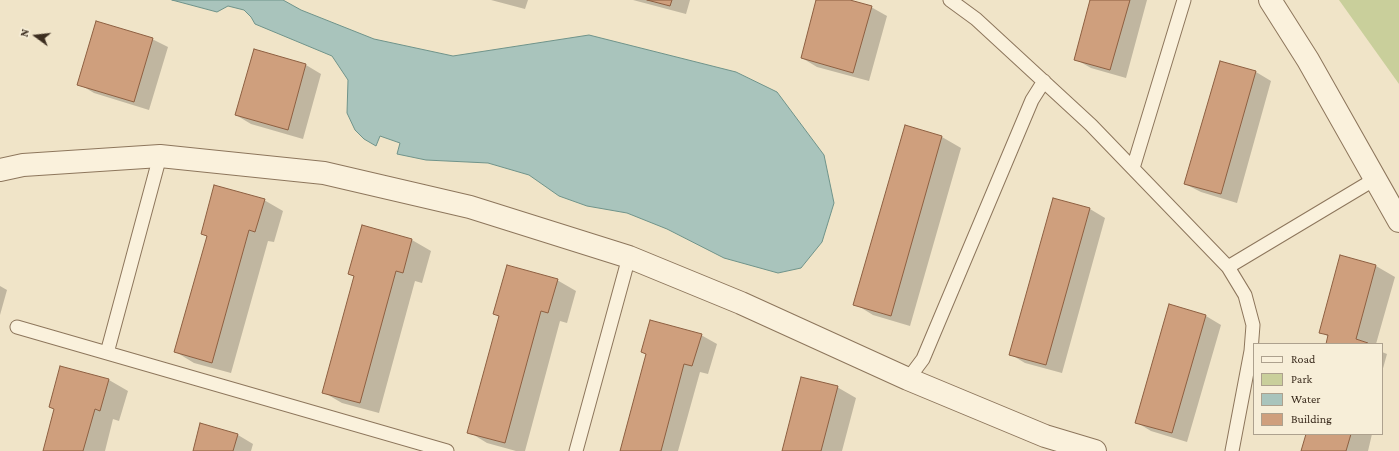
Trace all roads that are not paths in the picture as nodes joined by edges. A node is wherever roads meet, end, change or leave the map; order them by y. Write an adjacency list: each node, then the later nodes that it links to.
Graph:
1 (950, 0): 4 (lane)
2 (1184, 0): 6 (lane)
3 (1270, 0): 8 (street)
4 (1044, 81): 6 (lane); 14 (lane)
5 (160, 156): 7 (street); 10 (street); 13 (lane)
6 (1134, 168): 11 (lane)
7 (0, 170)
8 (1375, 179): 9 (street); 11 (lane)
9 (1399, 221)
10 (629, 257): 14 (street); 16 (lane)
11 (1228, 267): 18 (lane)
12 (17, 327): 13 (lane)
13 (107, 352): 15 (lane)
14 (908, 379): 17 (street)
15 (447, 451)
16 (576, 451)
17 (1095, 451)
18 (1232, 451)

